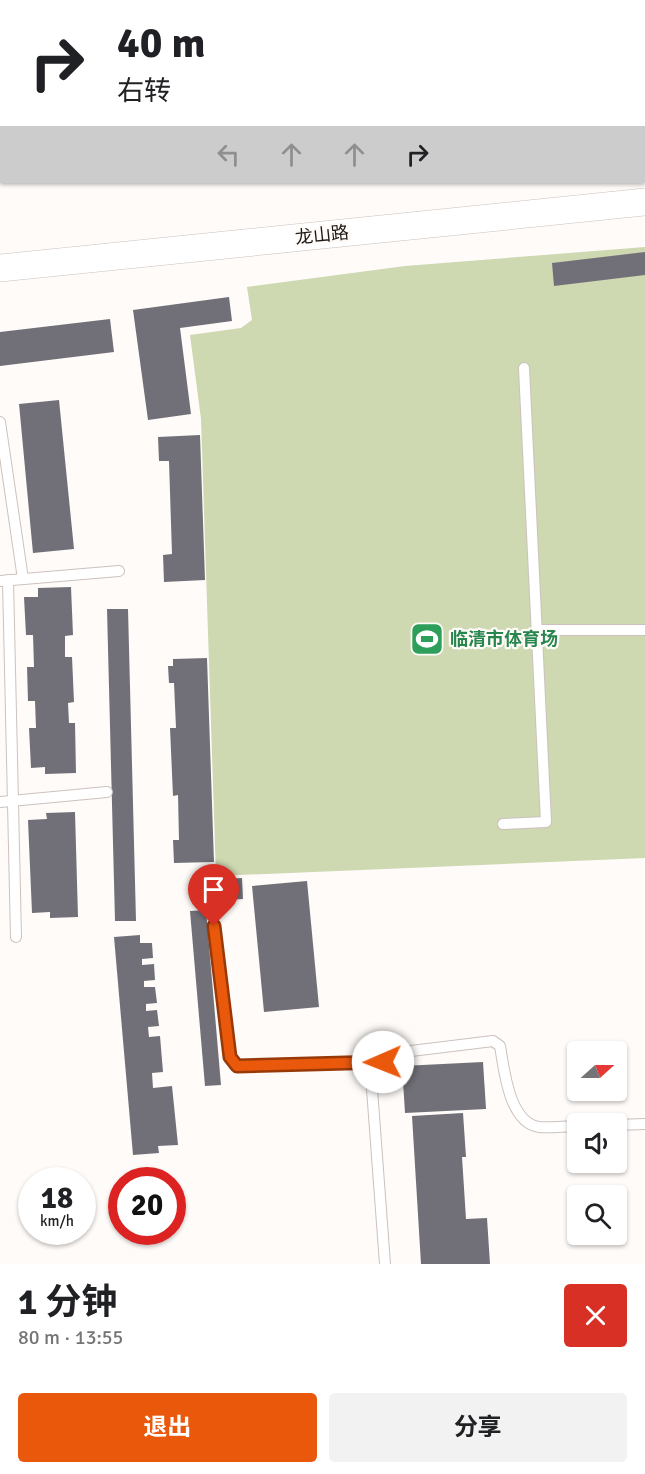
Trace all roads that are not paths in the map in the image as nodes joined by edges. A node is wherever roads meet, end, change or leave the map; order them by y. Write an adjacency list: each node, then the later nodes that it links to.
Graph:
1 (645, 202): 2 (street, 龙山路)
2 (0, 268)
3 (524, 368): 8 (lane)
4 (0, 422): 6 (lane)
5 (119, 571): 6 (lane)
6 (24, 579): 7 (lane)
7 (4, 581): 11 (lane)
8 (537, 630): 9 (lane); 13 (lane)
9 (645, 630)
10 (107, 792): 11 (lane)
11 (13, 800): 12 (lane); 15 (lane)
12 (0, 802)
13 (503, 824)
14 (214, 926): 16 (lane)
15 (16, 937)
16 (370, 1062): 19 (lane); 20 (lane)
17 (645, 1124): 18 (lane)
18 (627, 1125)
19 (567, 1126)
20 (385, 1264)

